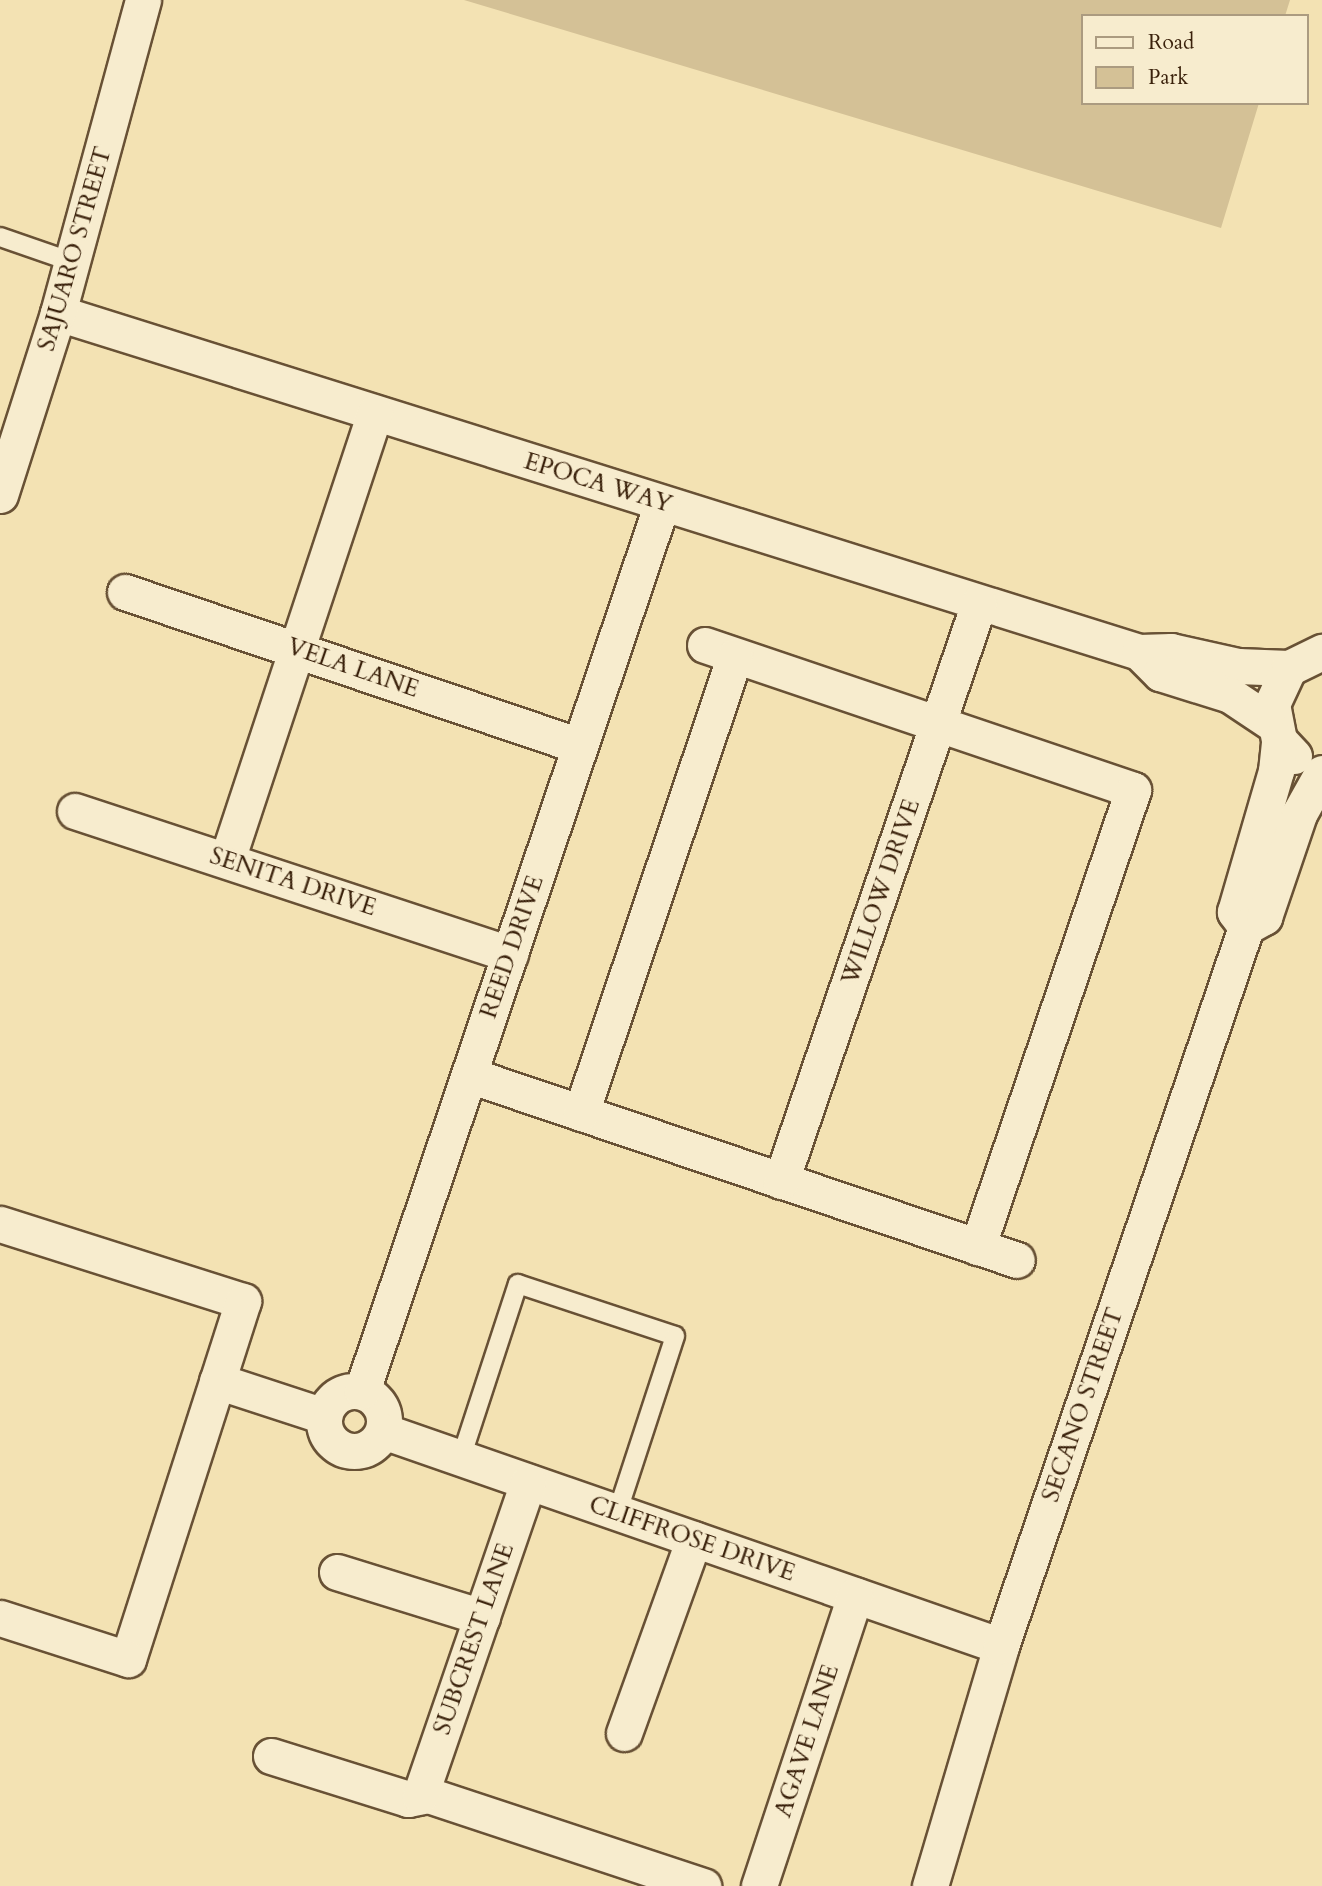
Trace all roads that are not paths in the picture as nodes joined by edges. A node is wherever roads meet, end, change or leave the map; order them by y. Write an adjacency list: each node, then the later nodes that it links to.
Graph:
1 (143, 0): 3 (street, SAJUARO STREET)
2 (0, 237): 3 (lane)
3 (72, 262): 4 (street, SAJUARO STREET)
4 (58, 313): 5 (street, EPOCA WAY); 6 (street, SAJUARO STREET)
5 (375, 413): 7 (street, EPOCA WAY); 10 (street)
6 (0, 495)
7 (662, 503): 9 (street, EPOCA WAY); 16 (street, REED DRIVE)
8 (125, 592): 10 (street, VELA LANE)
9 (979, 603): 11 (street, EPOCA WAY); 14 (street, WILLOW DRIVE)
10 (296, 649): 16 (street, VELA LANE); 19 (street)
11 (1139, 652): 13 (street, EPOCA WAY); 15 (street, EPOCA WAY)
12 (1322, 652): 13 (street)
13 (1289, 668): 15 (street)
14 (938, 725): 23 (street); 24 (street, WILLOW DRIVE); 26 (street)
15 (1276, 731): 17 (street, EPOCA WAY); 20 (street)
16 (580, 746): 21 (street, REED DRIVE)
17 (1322, 771): 20 (street, SECANO STREET)
18 (75, 811): 19 (street, SENITA DRIVE)
19 (227, 860): 21 (street, SENITA DRIVE)
20 (1247, 927): 40 (street, SECANO STREET)
21 (510, 954): 22 (street, REED DRIVE)
22 (469, 1075): 23 (street); 29 (street, REED DRIVE)
23 (581, 1113): 24 (street)
24 (781, 1181): 26 (street)
25 (0, 1224): 28 (street)
26 (976, 1247): 27 (street)
27 (1017, 1260)
28 (217, 1381): 30 (street); 38 (street)
29 (362, 1391): 30 (street); 31 (street)
30 (324, 1416): 31 (street)
31 (383, 1431): 32 (street, CLIFFROSE DRIVE)
32 (461, 1458): 33 (street, CLIFFROSE DRIVE); 34 (lane)
33 (528, 1482): 34 (street, CLIFFROSE DRIVE); 39 (street, SUBCREST LANE)
34 (617, 1513): 35 (street, CLIFFROSE DRIVE)
35 (694, 1539): 37 (street, CLIFFROSE DRIVE); 41 (street)
36 (337, 1572): 39 (street)
37 (855, 1595): 40 (street, CLIFFROSE DRIVE); 45 (street, AGAVE LANE)
38 (0, 1618)
39 (482, 1618): 43 (street, SUBCREST LANE)
40 (1001, 1646): 46 (street, SECANO STREET)
41 (624, 1733)
42 (271, 1756): 43 (street)
43 (420, 1796): 44 (street)
44 (703, 1886)
45 (759, 1886)
46 (930, 1886)

